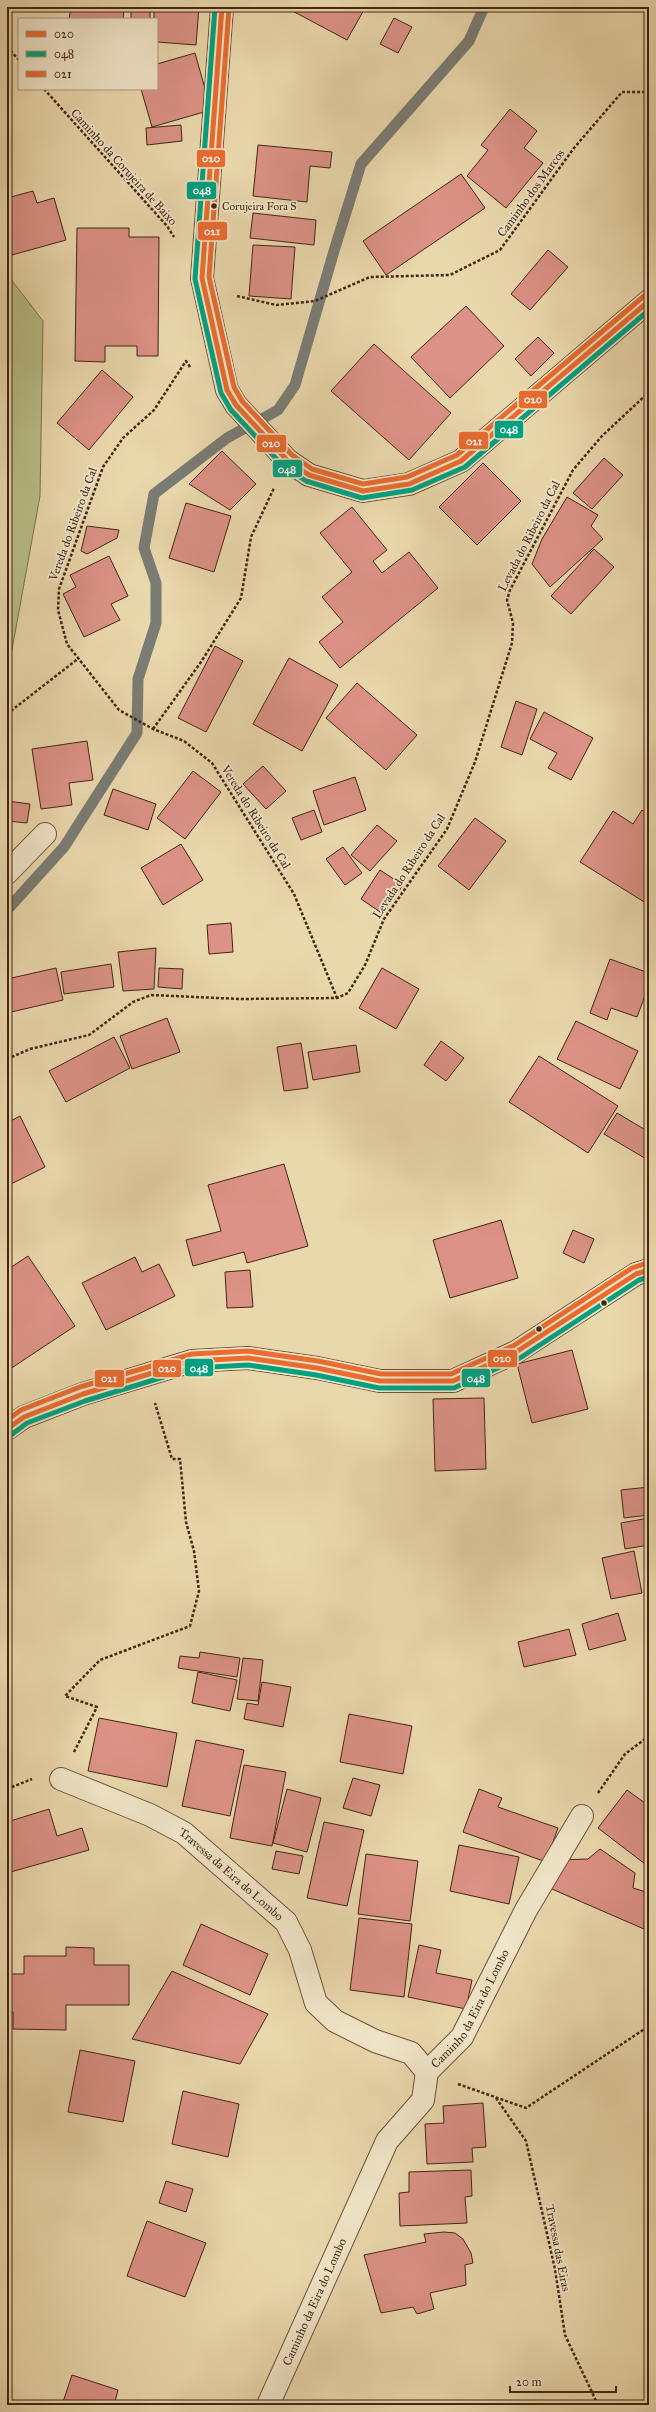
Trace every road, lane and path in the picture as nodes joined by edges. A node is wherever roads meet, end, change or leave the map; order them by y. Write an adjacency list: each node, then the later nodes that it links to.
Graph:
1 (222, 7): 7 (street)
2 (7, 47): 3 (path)
3 (18, 59)
4 (45, 90): 6 (path, Caminho da Corujeira de Baixo)
5 (649, 92): 7 (path, Caminho dos Marcos)
6 (176, 239)
7 (202, 278): 11 (street)
8 (649, 301): 11 (street)
9 (186, 361): 12 (path, Vereda do Ribeiro da Cal)
10 (649, 392): 17 (path, Levada do Ribeiro da Cal)
11 (287, 460): 14 (path)
12 (79, 658): 13 (path); 14 (path, Vereda do Ribeiro da Cal)
13 (7, 714)
14 (153, 729): 17 (path, Vereda do Ribeiro da Cal)
15 (45, 834): 16 (street)
16 (7, 873)
17 (337, 998): 18 (path)
18 (7, 1059)
19 (649, 1270): 21 (street)
20 (153, 1397): 23 (path)
21 (7, 1429)
22 (649, 1736): 25 (path)
23 (61, 1779): 24 (path); 27 (street, Travessa da Eira do Lombo)
24 (7, 1789)
25 (582, 1816): 27 (street, Caminho da Eira do Lombo)
26 (649, 2026): 28 (path)
27 (427, 2072): 28 (path); 29 (street, Caminho da Eira do Lombo)
28 (496, 2098): 30 (path, Travessa das Eiras)
29 (268, 2405)
30 (598, 2405)

